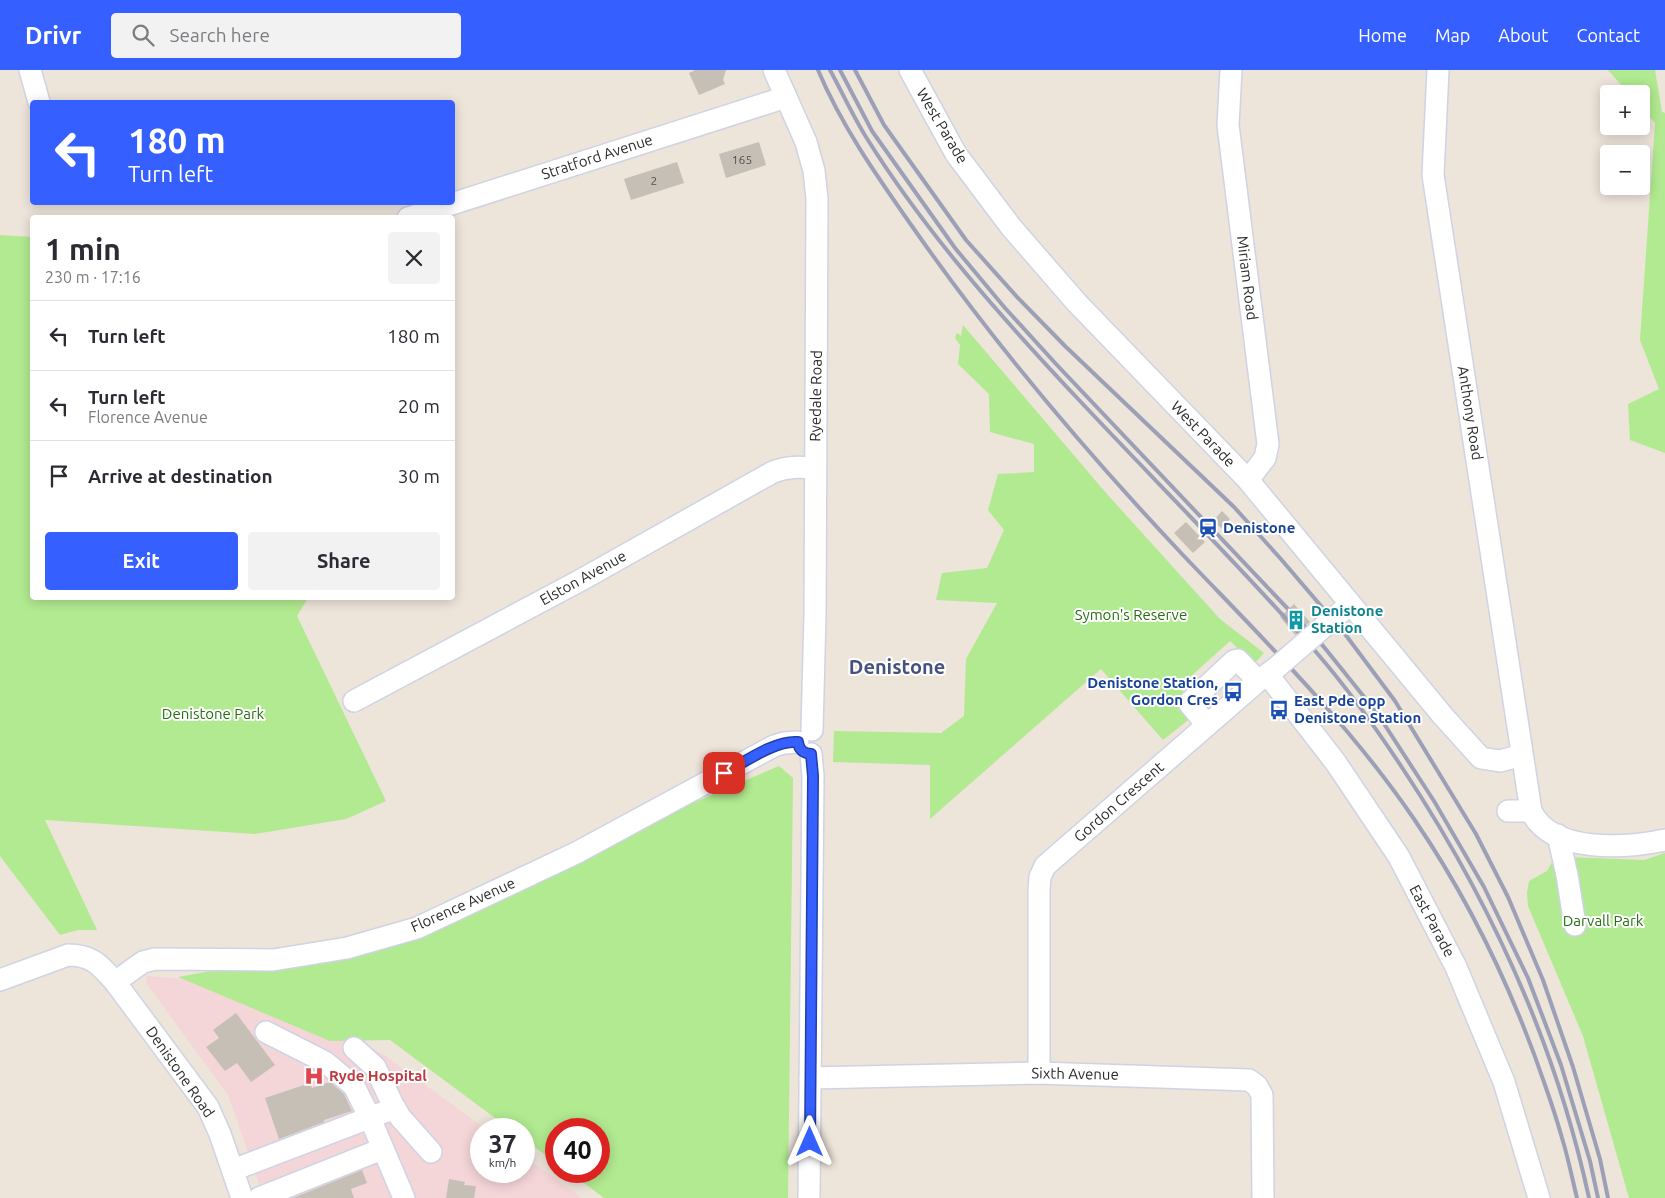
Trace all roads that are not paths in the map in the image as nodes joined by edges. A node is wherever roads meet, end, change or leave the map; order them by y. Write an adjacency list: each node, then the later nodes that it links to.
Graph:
1 (30, 70): 7 (street)
2 (774, 70): 6 (street, Ryedale Road)
3 (910, 70): 12 (street, West Parade)
4 (1231, 70): 12 (street, Miriam Road)
5 (1438, 70): 18 (street, Anthony Road)
6 (786, 97): 8 (street, Stratford Avenue); 11 (street, Ryedale Road)
7 (38, 100)
8 (455, 203)
9 (449, 205): 10 (street, Stratford Avenue)
10 (417, 215)
11 (815, 468): 15 (street, Elston Avenue); 17 (street, Ryedale Road)
12 (1248, 480): 13 (street, West Parade)
13 (1346, 607): 14 (street, Gordon Crescent, bridge); 18 (street, West Parade)
14 (1267, 675): 16 (street, Gordon Crescent); 16 (street, East Parade); 40 (street, East Parade)
15 (354, 701)
16 (1207, 725): 28 (street, Gordon Crescent)
17 (807, 742): 25 (street, Florence Avenue); 29 (street, Ryedale Road)
18 (1522, 755): 20 (street, Anthony Road)
19 (1508, 811): 20 (street)
20 (1531, 811): 21 (street)
21 (1558, 835): 22 (street); 23 (street)
22 (1665, 840)
23 (1574, 925)
24 (0, 980): 25 (street)
25 (115, 982): 34 (street, Denistone Road)
26 (266, 1032): 31 (street)
27 (354, 1048): 30 (street)
28 (1038, 1072): 29 (street, Sixth Avenue); 39 (street, Sixth Avenue)
29 (810, 1078): 38 (street, Ryedale Road)
30 (395, 1108): 31 (street); 33 (street)
31 (370, 1118): 32 (street); 34 (street)
32 (382, 1149): 36 (street); 37 (street)
33 (431, 1152)
34 (233, 1170): 35 (street, Denistone Road)
35 (242, 1198)
36 (258, 1198)
37 (404, 1198)
38 (809, 1198)
39 (1263, 1198)
40 (1539, 1198)

